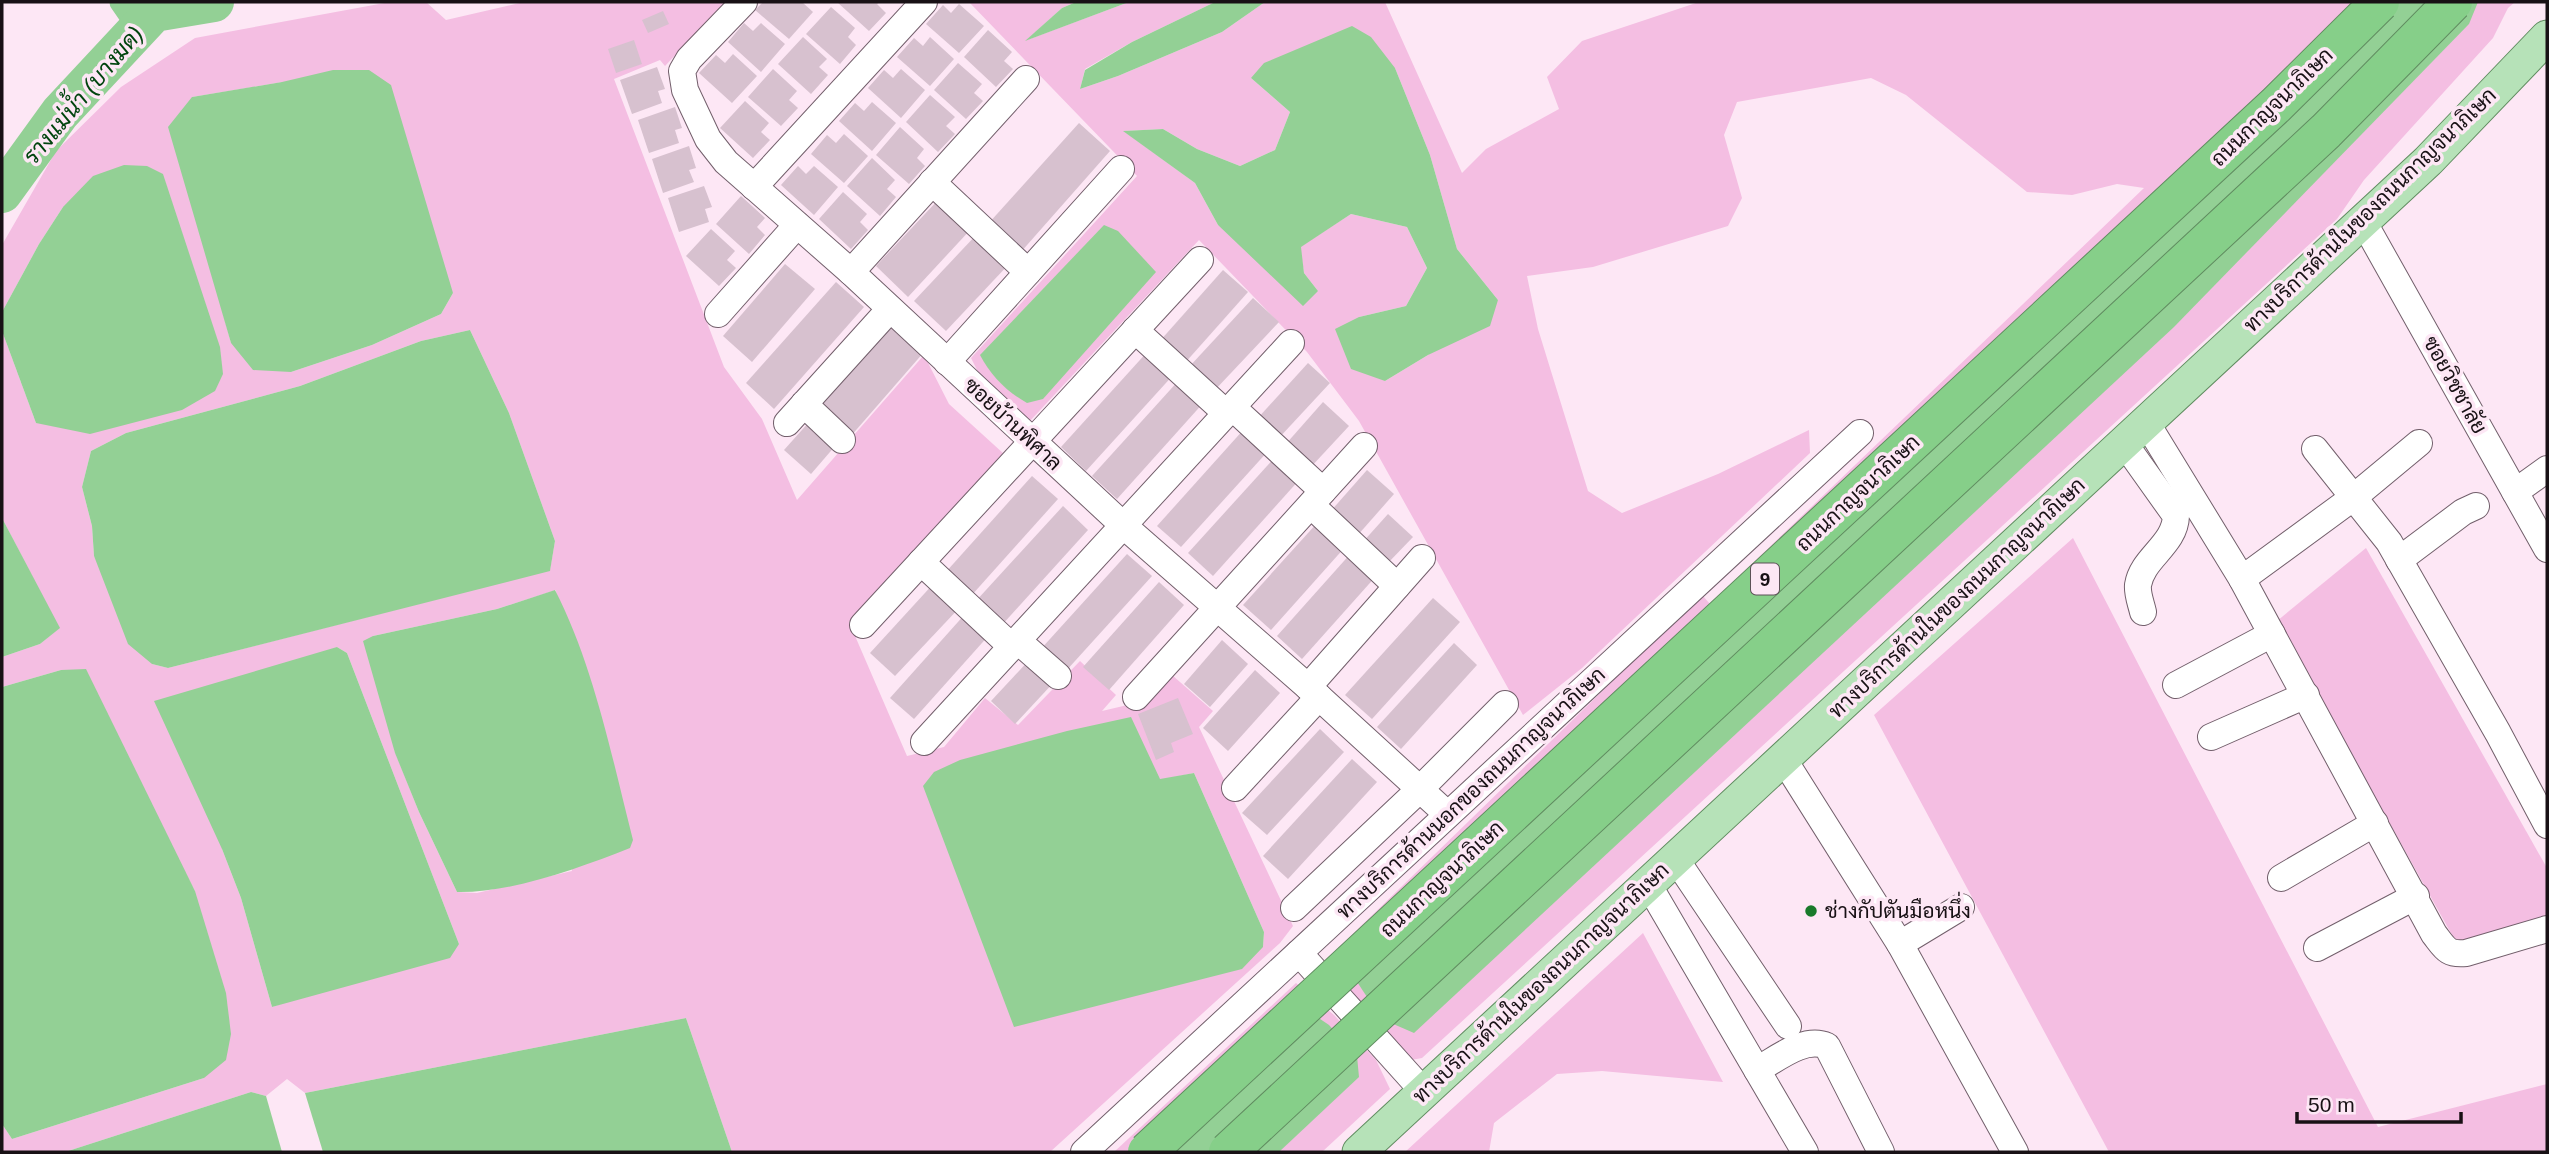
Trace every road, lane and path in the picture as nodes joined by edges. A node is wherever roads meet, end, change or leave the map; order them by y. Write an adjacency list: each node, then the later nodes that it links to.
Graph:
1 (744, 2): 9 (street, ซอยบ้านพิศาล)
2 (924, 2): 9 (street)
3 (2379, 2): 73 (highway, ถนนกาญจนาภิเษก / 9, bridge)
4 (2453, 2): 74 (highway, bridge)
5 (2547, 37): 10 (main road, ทางบริการด้านในของถนนกาญจนาภิเษก)
6 (1026, 79): 8 (street)
7 (1121, 169): 14 (street)
8 (932, 182): 13 (street); 14 (street)
9 (754, 187): 11 (street, ซอยบ้านพิศาล)
10 (2363, 221): 21 (main road, ทางบริการด้านในของถนนกาญจนาภิเษก); 29 (street, ซอยวิชชาลัย)
11 (797, 225): 13 (street, ซอยบ้านพิศาล); 16 (street)
12 (1200, 260): 17 (street)
13 (851, 272): 15 (street, ซอยบ้านพิศาล)
14 (1028, 272): 19 (street)
15 (890, 309): 19 (street, ซอยบ้านพิศาล); 23 (street)
16 (718, 314)
17 (1135, 330): 20 (street); 24 (street)
18 (1290, 343): 20 (street)
19 (947, 362): 24 (street, ซอยบ้านพิศาล)
20 (1229, 410): 31 (street); 33 (street)
21 (2135, 432): 38 (street); 41 (street); 53 (main road, ทางบริการด้านในของถนนกาญจนาภิเษก)
22 (1860, 433): 56 (street, ทางบริการด้านนอกของถนนกาญจนาภิเษก)
23 (842, 440)
24 (1032, 442): 33 (street, ซอยบ้านพิศาล); 37 (street)
25 (2419, 443): 30 (street)
26 (1364, 446): 31 (street)
27 (2315, 449): 30 (street)
28 (2547, 469): 29 (street)
29 (2515, 492): 34 (street, ซอยวิชชาลัย)
30 (2354, 497): 36 (street); 38 (street)
31 (1317, 498): 39 (street); 40 (street)
32 (2476, 506): 36 (street)
33 (1124, 526): 40 (street, ซอยบ้านพิศาล); 44 (street)
34 (2547, 549)
35 (1422, 558): 39 (street)
36 (2399, 561): 58 (street)
37 (921, 562): 42 (street); 44 (street)
38 (2242, 579): 43 (street)
39 (1397, 586): 47 (street)
40 (1217, 608): 47 (street, ซอยบ้านพิศาล); 49 (street)
41 (2143, 612)
42 (863, 625)
43 (2272, 634): 46 (street); 48 (street)
44 (1015, 644): 45 (street); 52 (street)
45 (1058, 676)
46 (2176, 685)
47 (1313, 692): 54 (street); 55 (street, ซอยบ้านพิศาล)
48 (2306, 695): 51 (street); 57 (street)
49 (1136, 697)
50 (1505, 705): 55 (street)
51 (2211, 737)
52 (924, 742)
53 (1784, 760): 59 (main road, ทางบริการด้านในของถนนกาญจนาภิเษก); 66 (street)
54 (1235, 788)
55 (1419, 790): 56 (street, ซอยบ้านพิศาล); 63 (street)
56 (1447, 814): 68 (street, ทางบริการด้านนอกของถนนกาญจนาภิเษก)
57 (2375, 823): 60 (street); 62 (street)
58 (2547, 825)
59 (1675, 858): 61 (main road, ทางบริการด้านในของถนนกาญจนาภิเษก); 69 (street)
60 (2281, 878)
61 (1648, 884): 70 (street); 71 (main road, ทางบริการด้านในของถนนกาญจนาภิเษก)
62 (2416, 897): 65 (street); 67 (street)
63 (1294, 908)
64 (1961, 908): 66 (street)
65 (2547, 929)
66 (1900, 944): 78 (street)
67 (2318, 948)
68 (1299, 953): 71 (street); 72 (street, ทางบริการด้านนอกของถนนกาญจนาภิเษก)
69 (1788, 1026)
70 (1756, 1070): 76 (street); 77 (street)
71 (1424, 1092): 75 (main road, ทางบริการด้านในของถนนกาญจนาภิเษก)
72 (1084, 1152)
73 (1147, 1152)
74 (1228, 1152)
75 (1359, 1152)
76 (1805, 1152)
77 (1881, 1152)
78 (2015, 1152)

